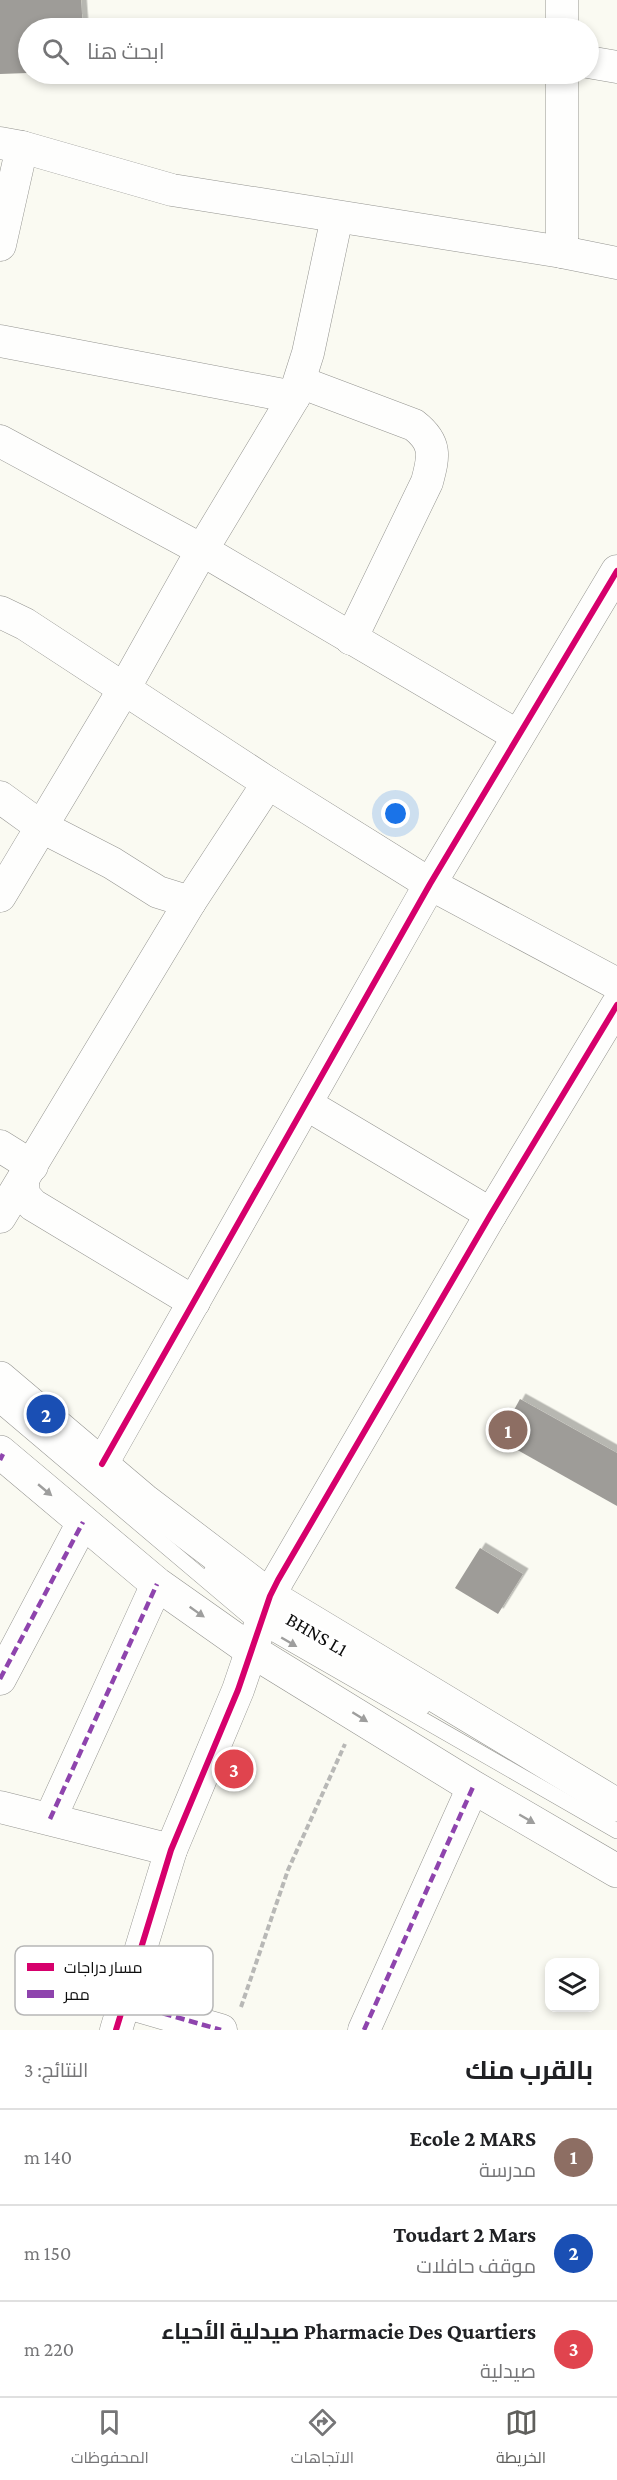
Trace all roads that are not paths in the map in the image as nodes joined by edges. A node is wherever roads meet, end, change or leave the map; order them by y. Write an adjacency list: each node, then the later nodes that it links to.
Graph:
1 (562, 0): 2 (street)
2 (562, 18)
3 (599, 64): 4 (street)
4 (617, 67)
5 (562, 84): 9 (street)
6 (11, 145): 7 (street); 8 (street)
7 (338, 217): 9 (street); 12 (street)
8 (0, 245)
9 (562, 252): 10 (street)
10 (617, 263)
11 (0, 341): 12 (street)
12 (297, 390): 14 (street); 17 (street)
13 (0, 441): 14 (street)
14 (202, 550): 17 (street); 18 (street)
15 (613, 586): 19 (street)
16 (0, 612): 18 (street)
17 (351, 639): 19 (street)
18 (124, 689): 20 (street); 22 (street)
19 (518, 736): 23 (street)
20 (268, 783): 23 (street); 25 (street)
21 (0, 797): 22 (street)
22 (40, 826): 24 (street); 25 (street)
23 (430, 884): 26 (street); 28 (street)
24 (0, 896)
25 (190, 902): 30 (street)
26 (617, 984)
27 (617, 1005): 31 (street)
28 (306, 1104): 31 (street); 33 (street)
29 (0, 1146): 30 (street)
30 (28, 1174): 32 (street); 33 (street)
31 (491, 1214): 41 (street)
32 (0, 1217)
33 (194, 1302): 38 (street)
34 (0, 1378): 38 (street)
35 (0, 1397): 41 (lane, BHNS L1)
36 (0, 1406): 41 (lane, BHNS L1)
37 (1, 1455): 39 (street, one-way to 39)
38 (102, 1464): 41 (street)
39 (83, 1522): 40 (street); 42 (street)
40 (157, 1584): 41 (street, one-way to 41); 46 (street)
41 (262, 1621): 43 (street, one-way to 43); 44 (street); 47 (lane, BHNS L1); 48 (lane, BHNS L1, one-way to 48); 49 (street)
42 (0, 1679)
43 (473, 1787): 50 (street, one-way to 50); 54 (street)
44 (617, 1805)
45 (0, 1807): 46 (street)
46 (50, 1820): 49 (street)
47 (617, 1821)
48 (617, 1831)
49 (171, 1850): 51 (street)
50 (617, 1871)
51 (142, 1946)
52 (120, 2016): 53 (street)
53 (231, 2019)
54 (364, 2030)

